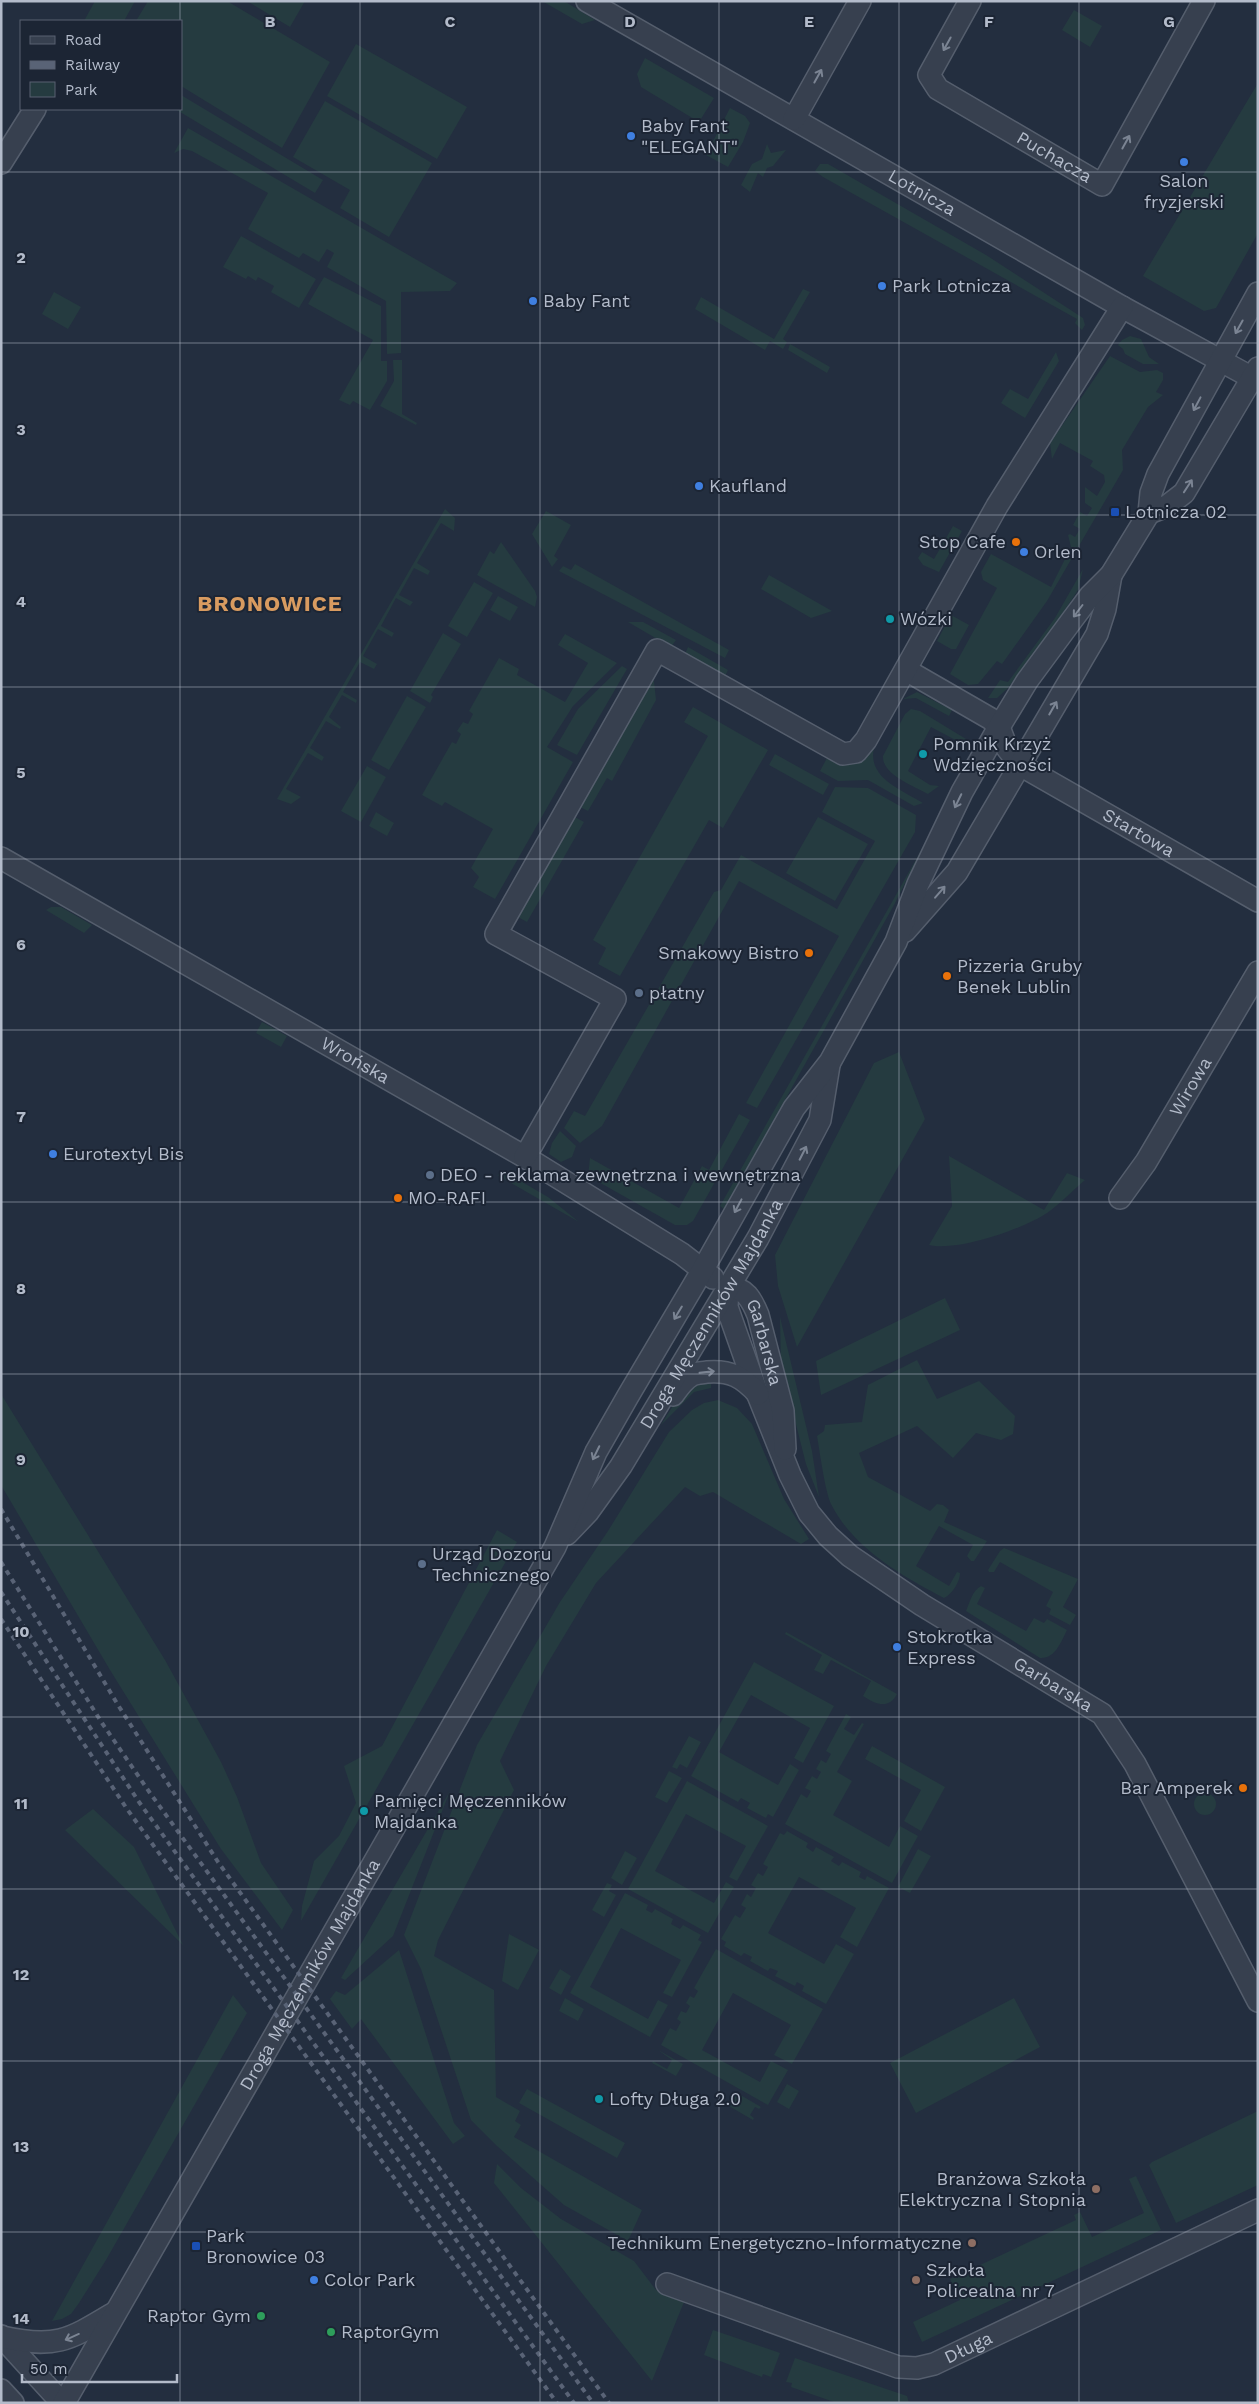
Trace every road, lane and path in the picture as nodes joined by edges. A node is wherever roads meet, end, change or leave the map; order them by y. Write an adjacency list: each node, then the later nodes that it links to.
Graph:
1 (587, 1): 6 (street, Lotnicza)
2 (860, 1): 6 (street, one-way to 2)
3 (970, 1): 4 (street, Puchacza, one-way to 4)
4 (1204, 1)
5 (34, 110): 7 (street)
6 (794, 119): 9 (street, Lotnicza)
7 (1, 164)
8 (1258, 293): 10 (street, Droga Męczenników Majdanka, one-way to 10)
9 (1122, 307): 10 (street, Lotnicza); 14 (street)
10 (1220, 361): 11 (street, Lotnicza); 12 (street, Droga Męczenników Majdanka, one-way to 12)
11 (1256, 376): 12 (street, one-way to 11)
12 (1149, 513): 13 (street, Droga Męczenników Majdanka)
13 (1111, 576): 15 (street, Droga Męczenników Majdanka, one-way to 15); 16 (street, Droga Męczenników Majdanka, one-way to 13)
14 (906, 670): 15 (street); 22 (street)
15 (998, 727): 16 (street); 19 (street, Droga Męczenników Majdanka, one-way to 19)
16 (1020, 765): 18 (street, Startowa); 19 (street, Droga Męczenników Majdanka, one-way to 16)
17 (1, 858): 22 (street, Wrońska)
18 (1258, 901)
19 (896, 942): 21 (street, Droga Męczenników Majdanka)
20 (1258, 972): 23 (street, Wirowa)
21 (830, 1062): 24 (street, Droga Męczenników Majdanka, one-way to 24); 25 (street, Droga Męczenników Majdanka, one-way to 21)
22 (525, 1157): 24 (street, Wrońska)
23 (1120, 1198)
24 (702, 1271): 25 (street, Wrońska); 29 (street, Droga Męczenników Majdanka, one-way to 29)
25 (728, 1287): 26 (street, Garbarska); 27 (street, Droga Męczenników Majdanka); 28 (street, Garbarska)
26 (758, 1395): 27 (street, Garbarska, one-way to 26); 28 (street, Garbarska)
27 (636, 1440): 29 (street, Droga Męczenników Majdanka)
28 (786, 1466): 30 (street, Garbarska)
29 (555, 1547): 33 (street, Droga Męczenników Majdanka)
30 (1258, 2001)
31 (1258, 2210): 32 (street, Długa)
32 (667, 2284)
33 (115, 2313): 34 (street, one-way to 34); 37 (street, Droga Męczenników Majdanka)
34 (2, 2337): 37 (street)
35 (1, 2390): 36 (street)
36 (13, 2403)
37 (63, 2403)

